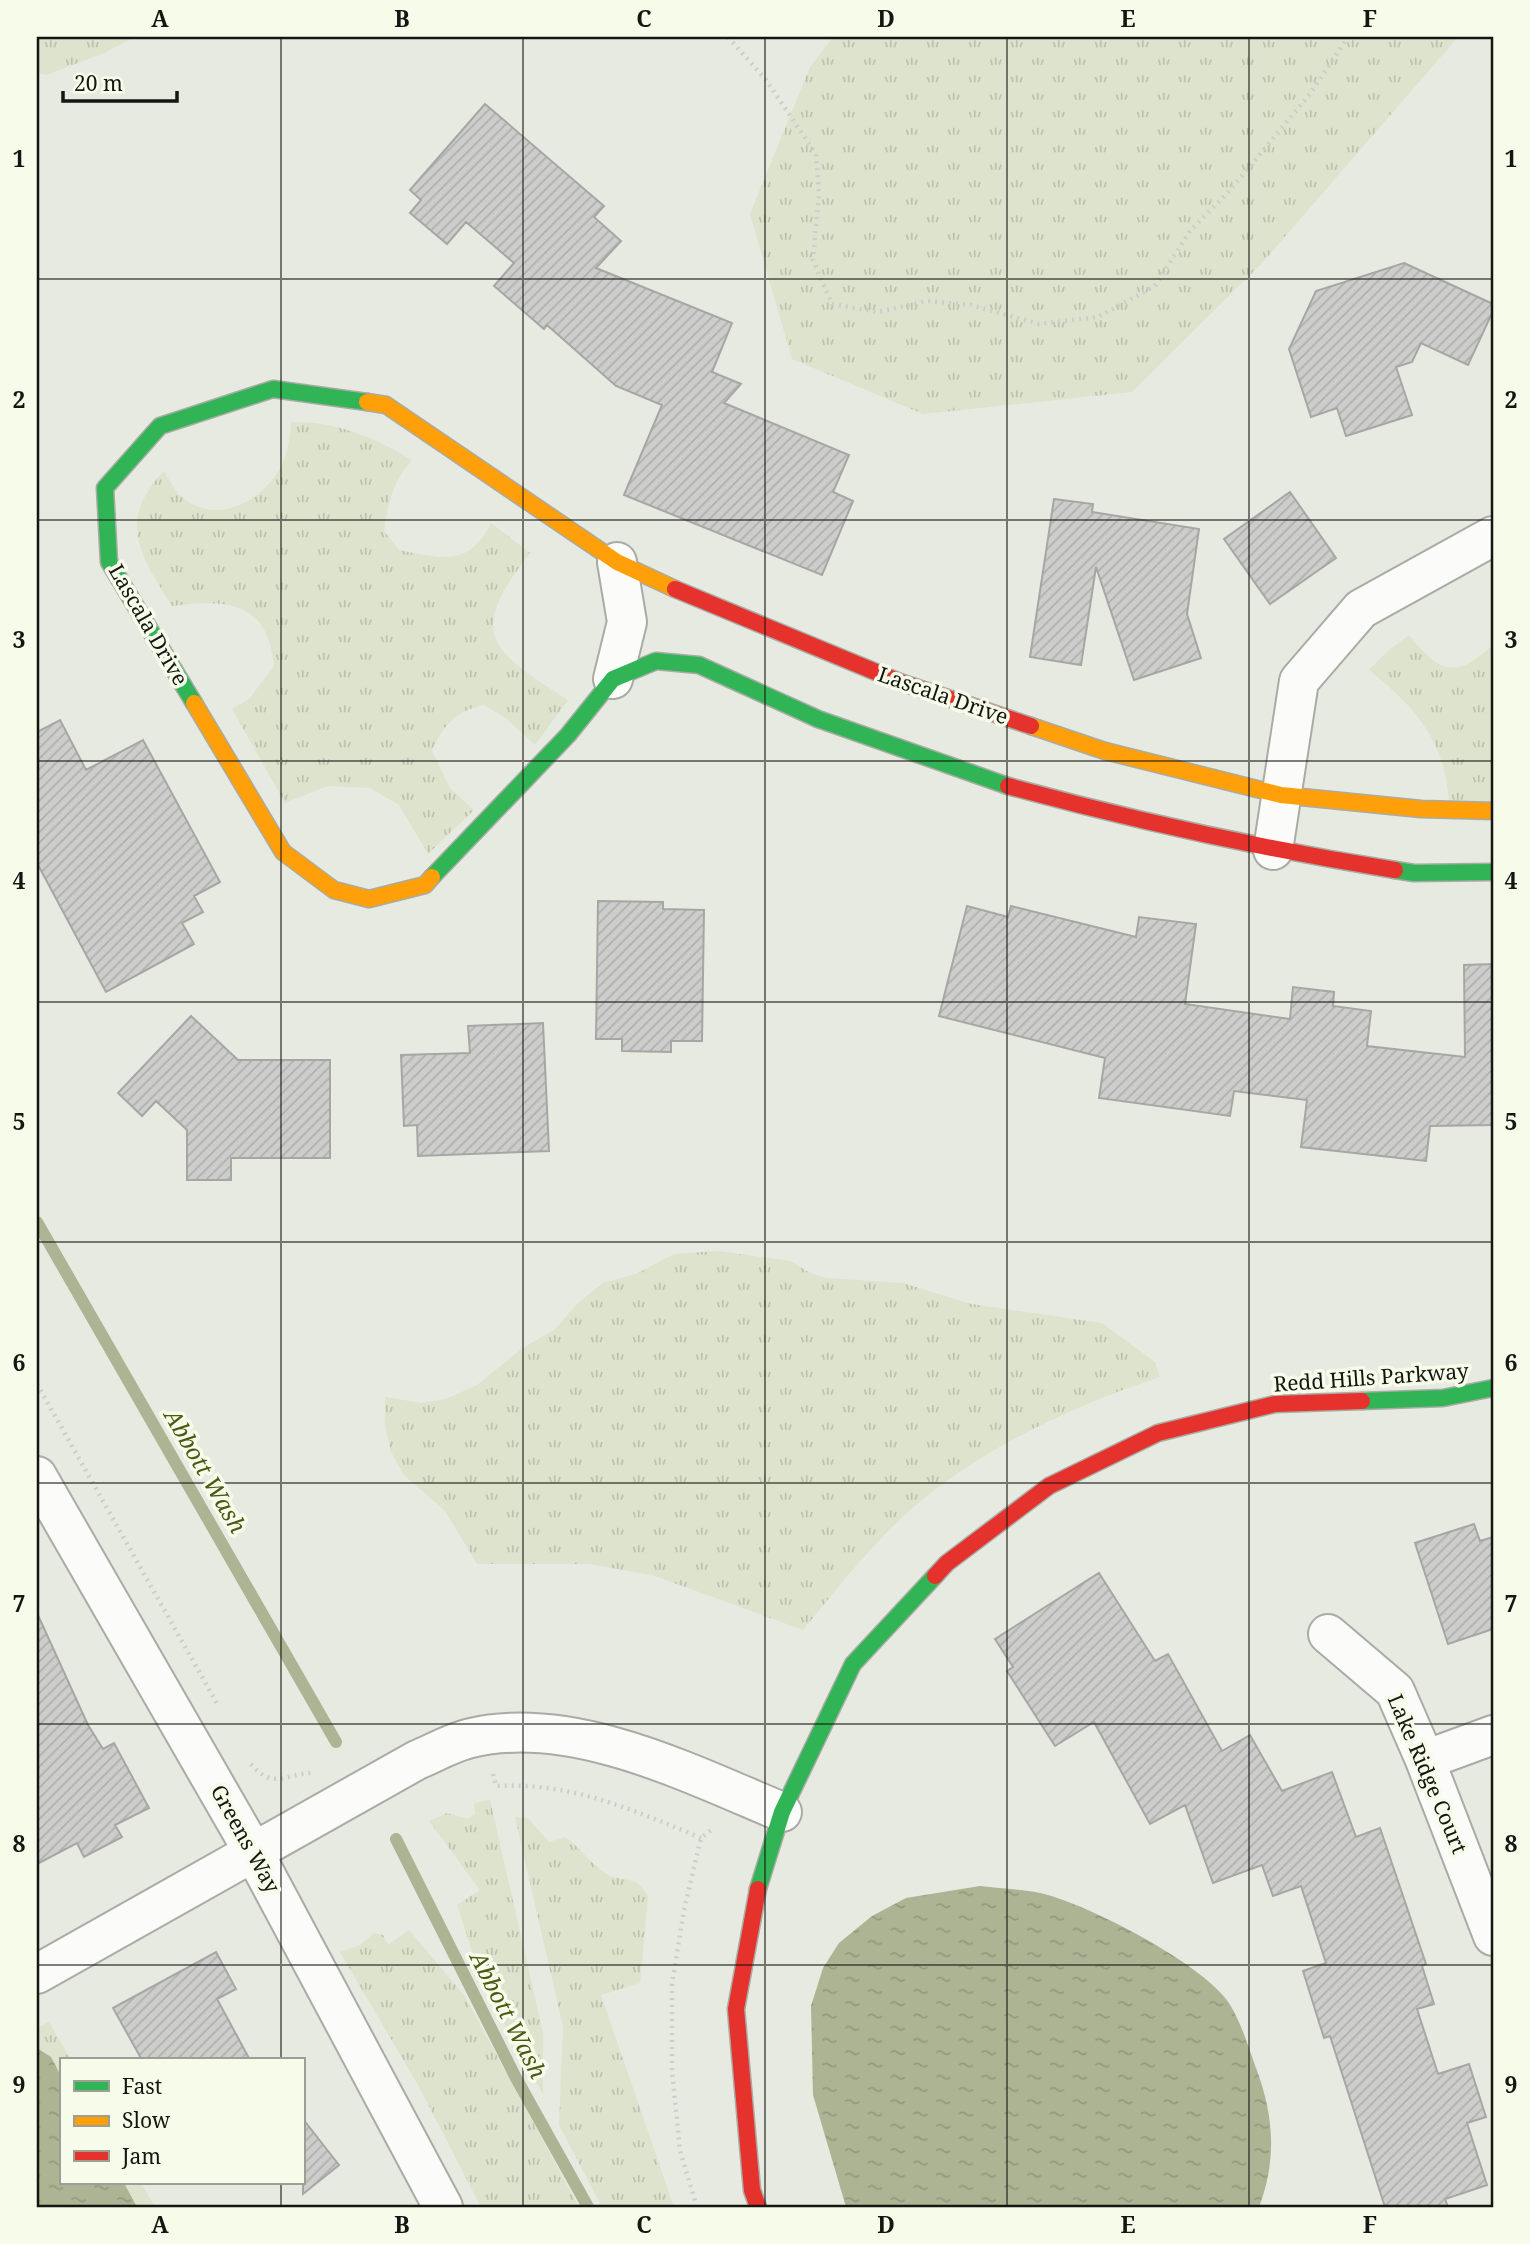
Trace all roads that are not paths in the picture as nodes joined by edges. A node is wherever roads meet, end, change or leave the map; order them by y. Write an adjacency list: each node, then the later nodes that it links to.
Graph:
1 (1493, 536): 4 (street)
2 (617, 562): 3 (street, Lascala Drive); 3 (street, Lascala Drive); 4 (street, Lascala Drive)
3 (613, 679): 6 (street, Lascala Drive)
4 (1281, 795): 5 (street, Lascala Drive); 6 (street)
5 (1493, 811)
6 (1273, 850): 7 (street, Lascala Drive)
7 (1493, 872)
8 (1493, 1388): 13 (street, Redd Hills Parkway)
9 (37, 1476): 14 (street, Greens Way)
10 (1328, 1634): 12 (street, Lake Ridge Court)
11 (1493, 1735): 12 (street)
12 (1425, 1760): 15 (street, Lake Ridge Court)
13 (782, 1812): 14 (street); 18 (street, Redd Hills Parkway)
14 (254, 1853): 16 (street); 17 (street, Greens Way)
15 (1493, 1936)
16 (37, 1974)
17 (443, 2207)
18 (758, 2207)

